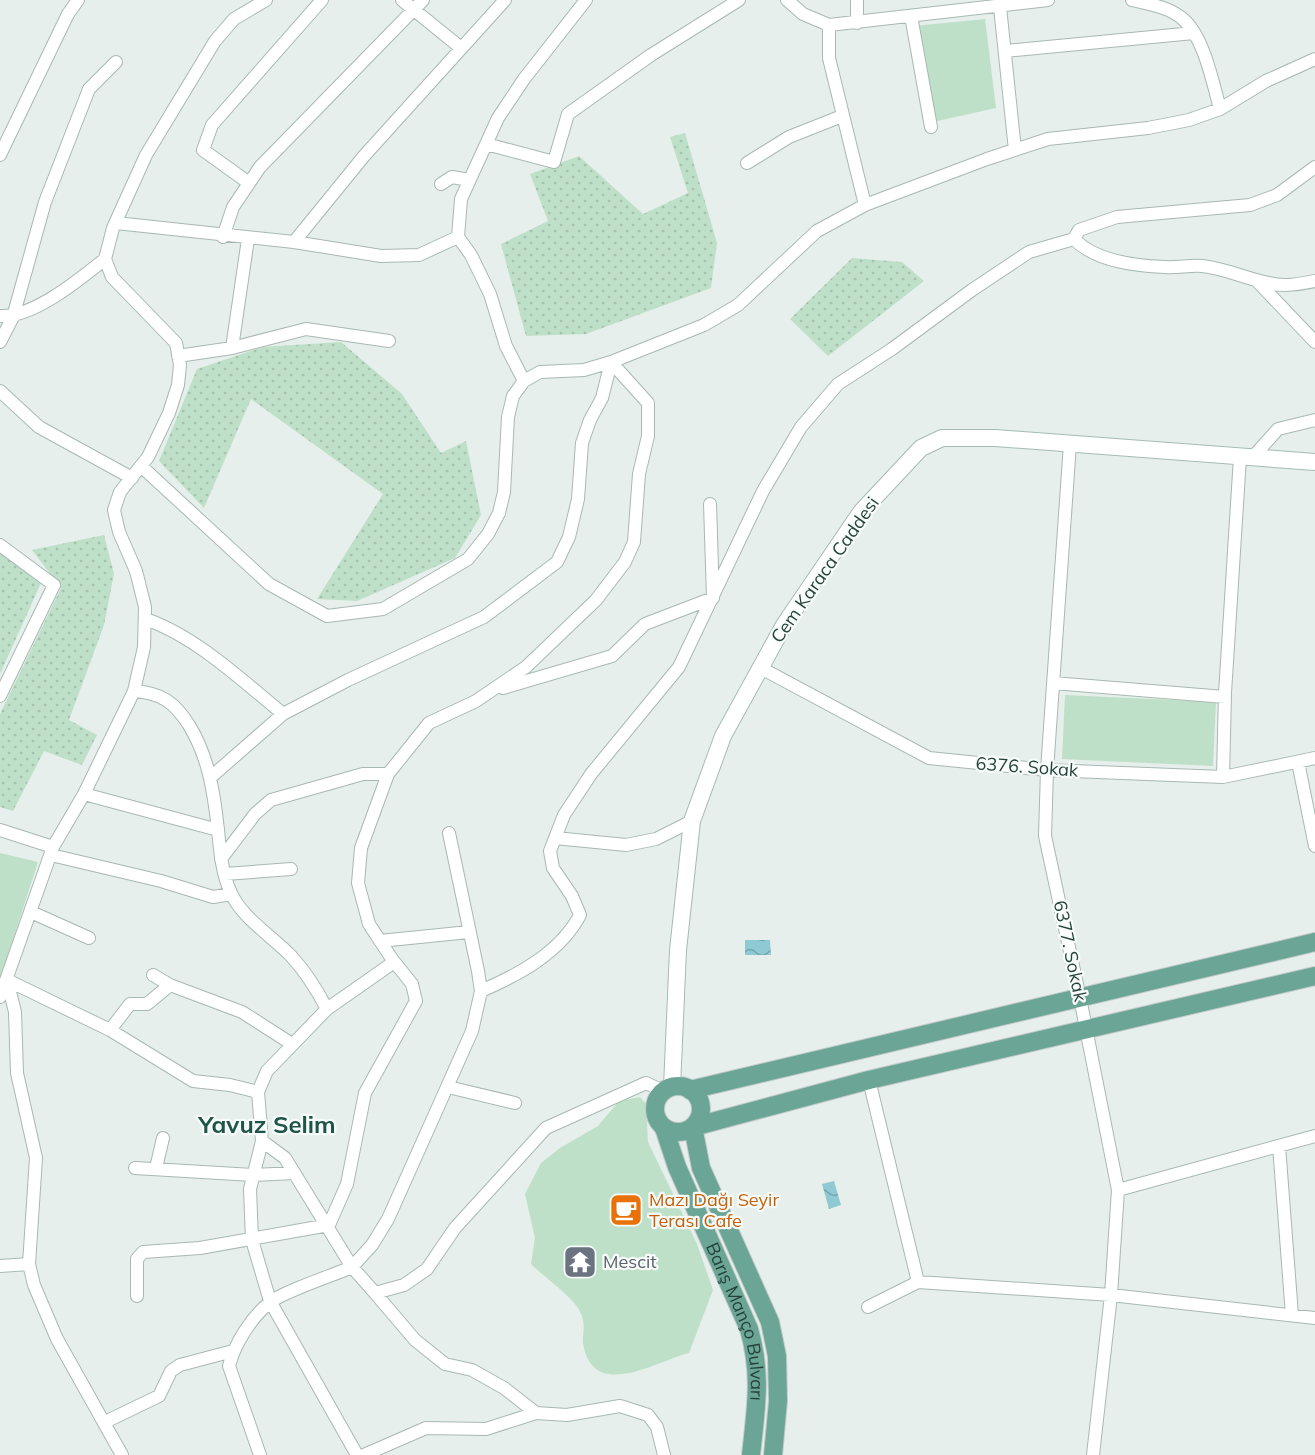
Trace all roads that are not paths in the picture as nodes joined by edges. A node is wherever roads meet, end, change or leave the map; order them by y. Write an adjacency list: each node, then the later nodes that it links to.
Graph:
1 (78, 0): 28 (street)
2 (266, 0): 35 (street)
3 (322, 0): 32 (street)
4 (402, 0): 14 (street)
5 (423, 0): 14 (street)
6 (505, 0): 19 (street)
7 (586, 0): 26 (street)
8 (739, 0): 26 (street)
9 (787, 0): 17 (street)
10 (857, 0): 16 (street)
11 (1048, 0): 13 (street)
12 (1132, 0): 18 (street)
13 (996, 5): 15 (street); 20 (street)
14 (412, 9): 19 (street); 32 (street)
15 (911, 16): 16 (street); 25 (street)
16 (857, 23): 17 (street)
17 (829, 25): 24 (street)
18 (1194, 33): 20 (street); 23 (street)
19 (461, 48): 40 (street)
20 (1005, 51): 27 (street)
21 (1315, 59): 23 (street)
22 (116, 62): 44 (street)
23 (1220, 109): 27 (street)
24 (842, 116): 29 (street); 34 (street)
25 (931, 127)
26 (486, 144): 31 (street)
27 (1015, 150): 34 (street)
28 (0, 155)
29 (747, 163)
30 (1315, 167): 39 (street)
31 (469, 180): 33 (street); 37 (street)
32 (249, 183): 36 (street)
33 (441, 184)
34 (865, 205): 50 (street)
35 (116, 223): 36 (street); 41 (street)
36 (223, 237): 38 (street)
37 (458, 237): 40 (street); 51 (street)
38 (248, 239): 40 (street); 48 (street)
39 (1074, 239): 42 (street); 61 (street)
40 (294, 243)
41 (105, 259): 44 (street); 49 (street)
42 (1254, 278): 43 (street); 47 (street)
43 (1315, 281)
44 (6, 316): 46 (street)
45 (389, 341): 48 (street)
46 (0, 342)
47 (1315, 343)
48 (232, 348): 49 (street)
49 (178, 356): 57 (street)
50 (611, 362): 51 (street); 66 (street); 69 (street)
51 (524, 381): 57 (street)
52 (0, 391): 58 (street)
53 (1315, 420): 55 (street)
54 (1070, 444): 55 (street, Cem Karaca Caddesi); 63 (street, Cem Karaca Caddesi); 64 (street, 6377. Sokak)
55 (1246, 457): 56 (street, Cem Karaca Caddesi); 68 (street)
56 (1315, 462)
57 (141, 466): 58 (street)
58 (132, 478): 62 (street)
59 (710, 504): 61 (street)
60 (0, 545): 67 (street)
61 (713, 598): 66 (street); 81 (street)
62 (145, 619): 65 (street); 69 (street)
63 (759, 667): 72 (street, 6376. Sokak); 77 (street, Cem Karaca Caddesi)
64 (1053, 683): 68 (street); 72 (street, 6377. Sokak)
65 (134, 691): 74 (street); 76 (street)
66 (490, 691): 73 (street)
67 (0, 696)
68 (1225, 697): 75 (street)
69 (283, 714): 74 (street)
70 (1315, 758): 71 (street, 6376. Sokak)
71 (1298, 762): 75 (street, 6376. Sokak); 82 (street)
72 (1047, 770): 75 (street, 6376. Sokak); 100 (street, 6377. Sokak)
73 (388, 774): 84 (street); 91 (street)
74 (211, 777): 79 (street)
75 (1223, 777)
76 (84, 794): 79 (street); 83 (street)
77 (692, 820): 81 (street); 107 (street, Cem Karaca Caddesi)
78 (0, 830): 83 (street)
79 (218, 830): 84 (street)
80 (449, 833): 89 (street)
81 (555, 837): 98 (street)
82 (1315, 846)
83 (52, 851): 87 (street); 88 (street)
84 (221, 859): 86 (street)
85 (291, 869): 86 (street)
86 (225, 874): 87 (street)
87 (231, 894): 101 (street)
88 (31, 912): 90 (street); 96 (street)
89 (469, 932): 91 (street); 98 (street)
90 (89, 938)
91 (380, 941): 93 (street)
92 (1315, 942): 100 (main road)
93 (394, 962): 101 (street); 121 (street)
94 (153, 975): 97 (street)
95 (1315, 976): 102 (main road)
96 (7, 980): 99 (street); 103 (street); 123 (street)
97 (170, 985): 103 (street); 104 (street)
98 (481, 991): 106 (street)
99 (0, 997)
100 (1080, 998): 102 (street, 6377. Sokak); 107 (main road)
101 (327, 1009): 104 (street)
102 (1086, 1029): 105 (main road); 120 (street, 6377. Sokak)
103 (110, 1030): 108 (street)
104 (292, 1044): 108 (street)
105 (869, 1080): 110 (main road); 126 (street)
106 (448, 1087): 109 (street); 125 (street)
107 (675, 1089): 110 (main road); 111 (main road); 127 (street)
108 (258, 1092): 114 (street)
109 (515, 1103)
110 (693, 1127): 111 (main road); 143 (main road, Barış Manço Bulvarı)
111 (664, 1128): 142 (main road, Barış Manço Bulvarı)
112 (1315, 1136): 115 (street)
113 (163, 1138): 117 (street)
114 (262, 1141): 118 (street); 119 (street)
115 (1279, 1146): 120 (street); 132 (street)
116 (135, 1168): 117 (street)
117 (156, 1168): 119 (street)
118 (294, 1173): 119 (street); 121 (street)
119 (253, 1175): 122 (street)
120 (1118, 1190): 128 (street, 6377. Sokak)
121 (329, 1225): 122 (street); 125 (street)
122 (252, 1240): 129 (street); 130 (street)
123 (29, 1264): 124 (street); 136 (street)
124 (0, 1266)
125 (352, 1267): 127 (street); 130 (street)
126 (918, 1282): 128 (street); 131 (street)
127 (375, 1293): 135 (street)
128 (1111, 1295): 132 (street); 144 (street, 6377. Sokak)
129 (137, 1296)
130 (270, 1301): 134 (street); 139 (street)
131 (868, 1307)
132 (1292, 1315): 133 (street)
133 (1315, 1318)
134 (233, 1352): 136 (street); 138 (street)
135 (536, 1413): 140 (street); 141 (street)
136 (105, 1422): 137 (street)
137 (122, 1455)
138 (260, 1455)
139 (357, 1455)
140 (364, 1455)
141 (664, 1455)
142 (751, 1455)
143 (773, 1455)
144 (1093, 1455)

